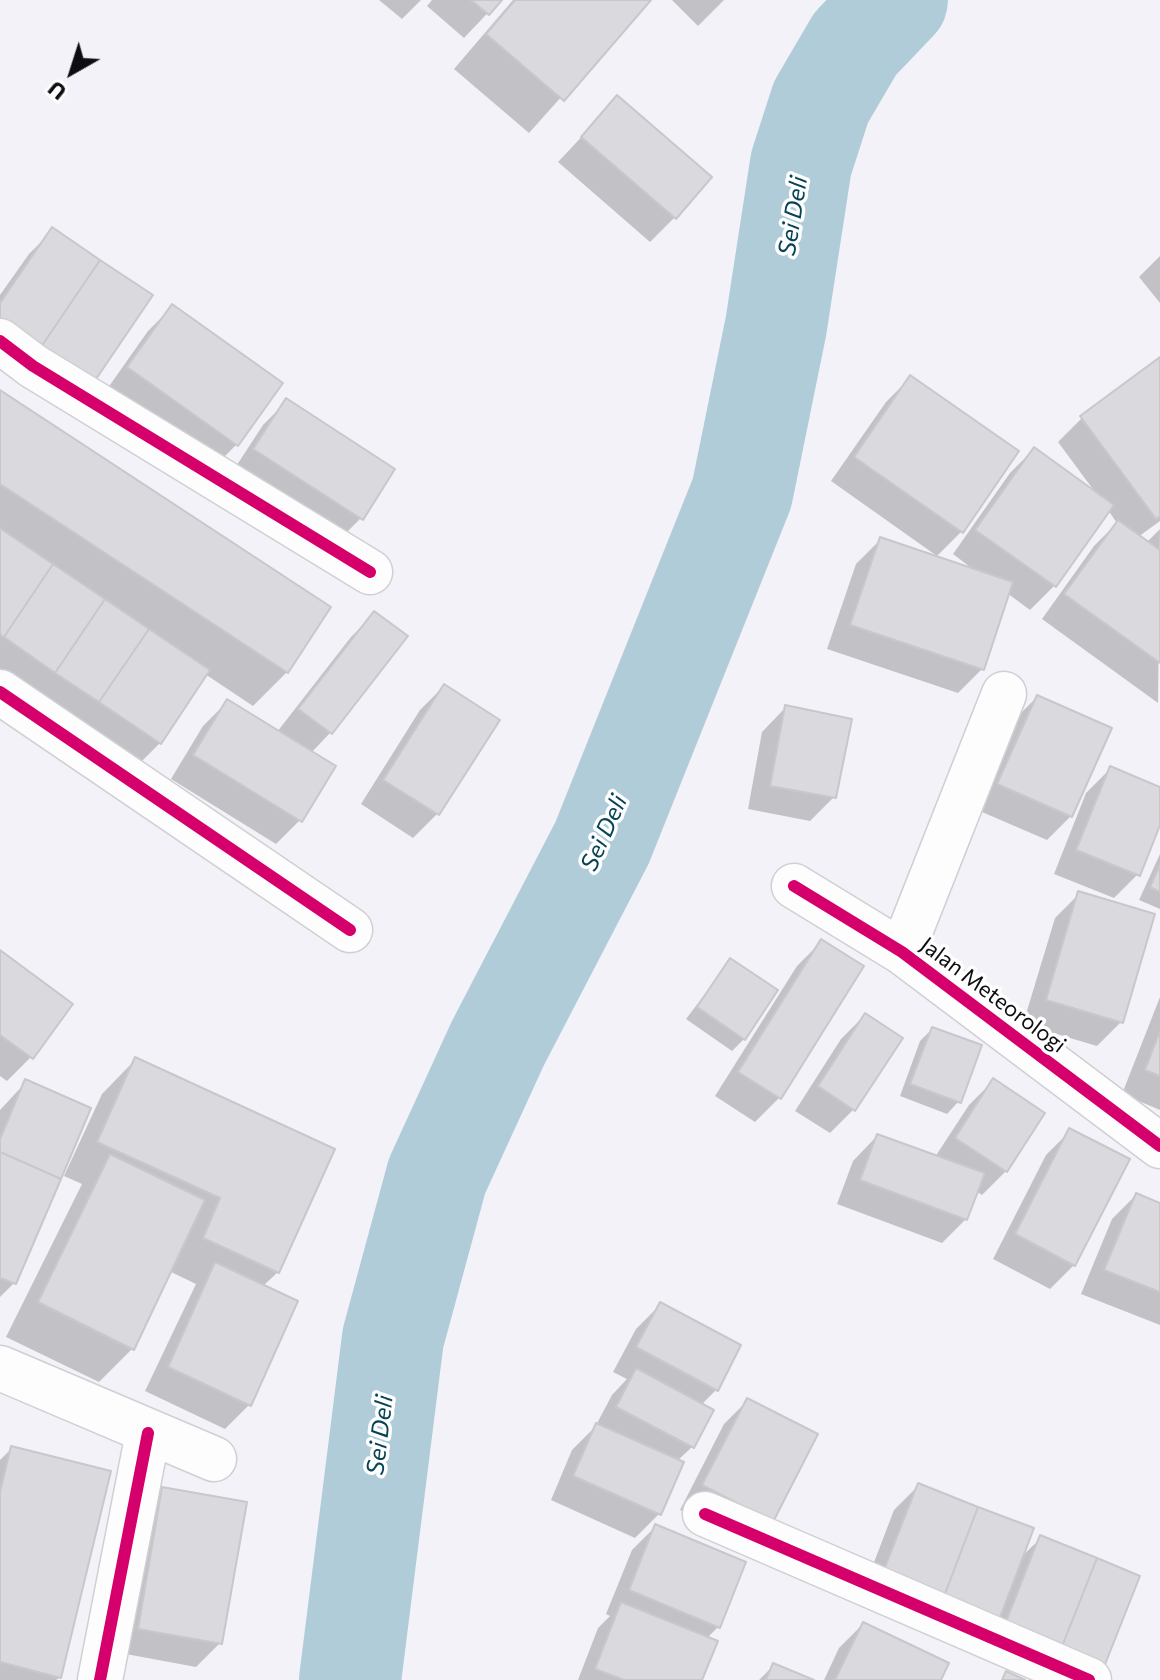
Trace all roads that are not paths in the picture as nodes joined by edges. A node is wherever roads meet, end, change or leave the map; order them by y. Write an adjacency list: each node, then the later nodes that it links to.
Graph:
1 (0, 341): 2 (street)
2 (370, 572)
3 (0, 692): 6 (street)
4 (1004, 694): 7 (street)
5 (794, 886): 7 (street, Jalan Meteorologi)
6 (350, 930)
7 (902, 952): 8 (street, Jalan Meteorologi)
8 (1160, 1146)
9 (0, 1368): 10 (street)
10 (148, 1433): 11 (street); 13 (street)
11 (214, 1459)
12 (705, 1514): 14 (street)
13 (100, 1680)
14 (1089, 1680)

